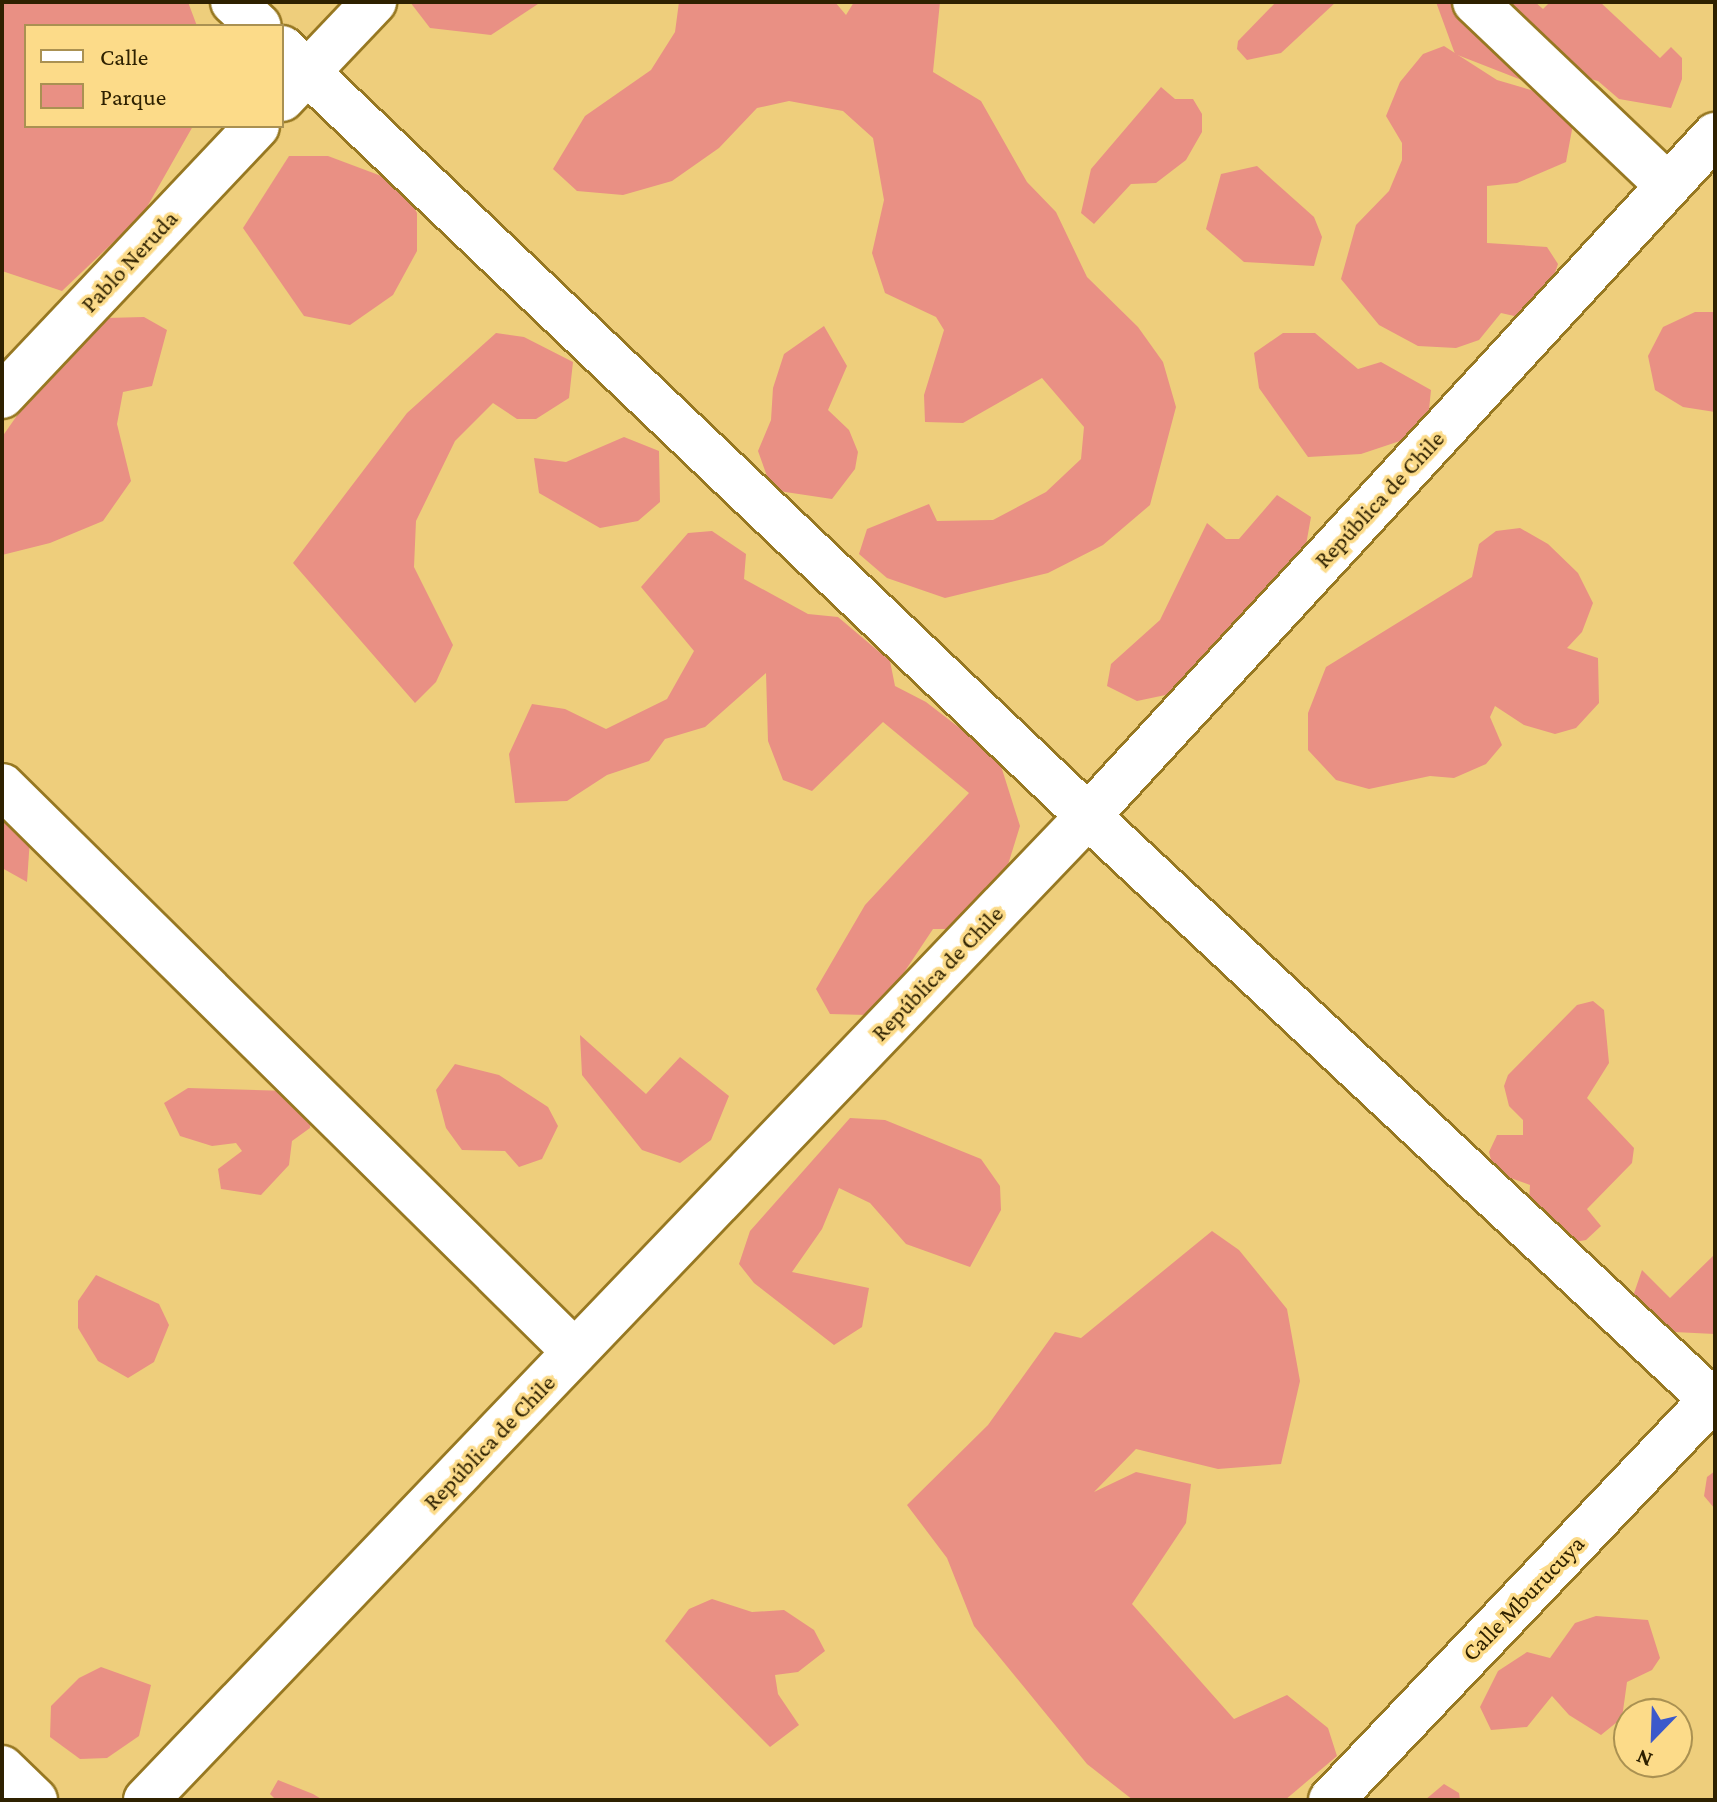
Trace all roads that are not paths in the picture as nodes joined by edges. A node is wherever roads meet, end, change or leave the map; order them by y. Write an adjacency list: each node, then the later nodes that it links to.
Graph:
1 (233, 2): 4 (street)
2 (374, 2): 5 (street)
3 (1475, 2): 8 (street)
4 (257, 24)
5 (291, 73): 11 (street)
6 (255, 128): 9 (street, Pablo Neruda)
7 (1715, 135): 8 (street, República de Chile)
8 (1667, 185): 11 (street, República de Chile)
9 (2, 396)
10 (2, 786): 12 (street)
11 (1088, 816): 12 (street, República de Chile); 13 (street)
12 (575, 1352): 16 (street, República de Chile)
13 (1714, 1400): 17 (street, Calle Mburucuya)
14 (2, 1768): 15 (street)
15 (35, 1800)
16 (146, 1800)
17 (1331, 1800)

